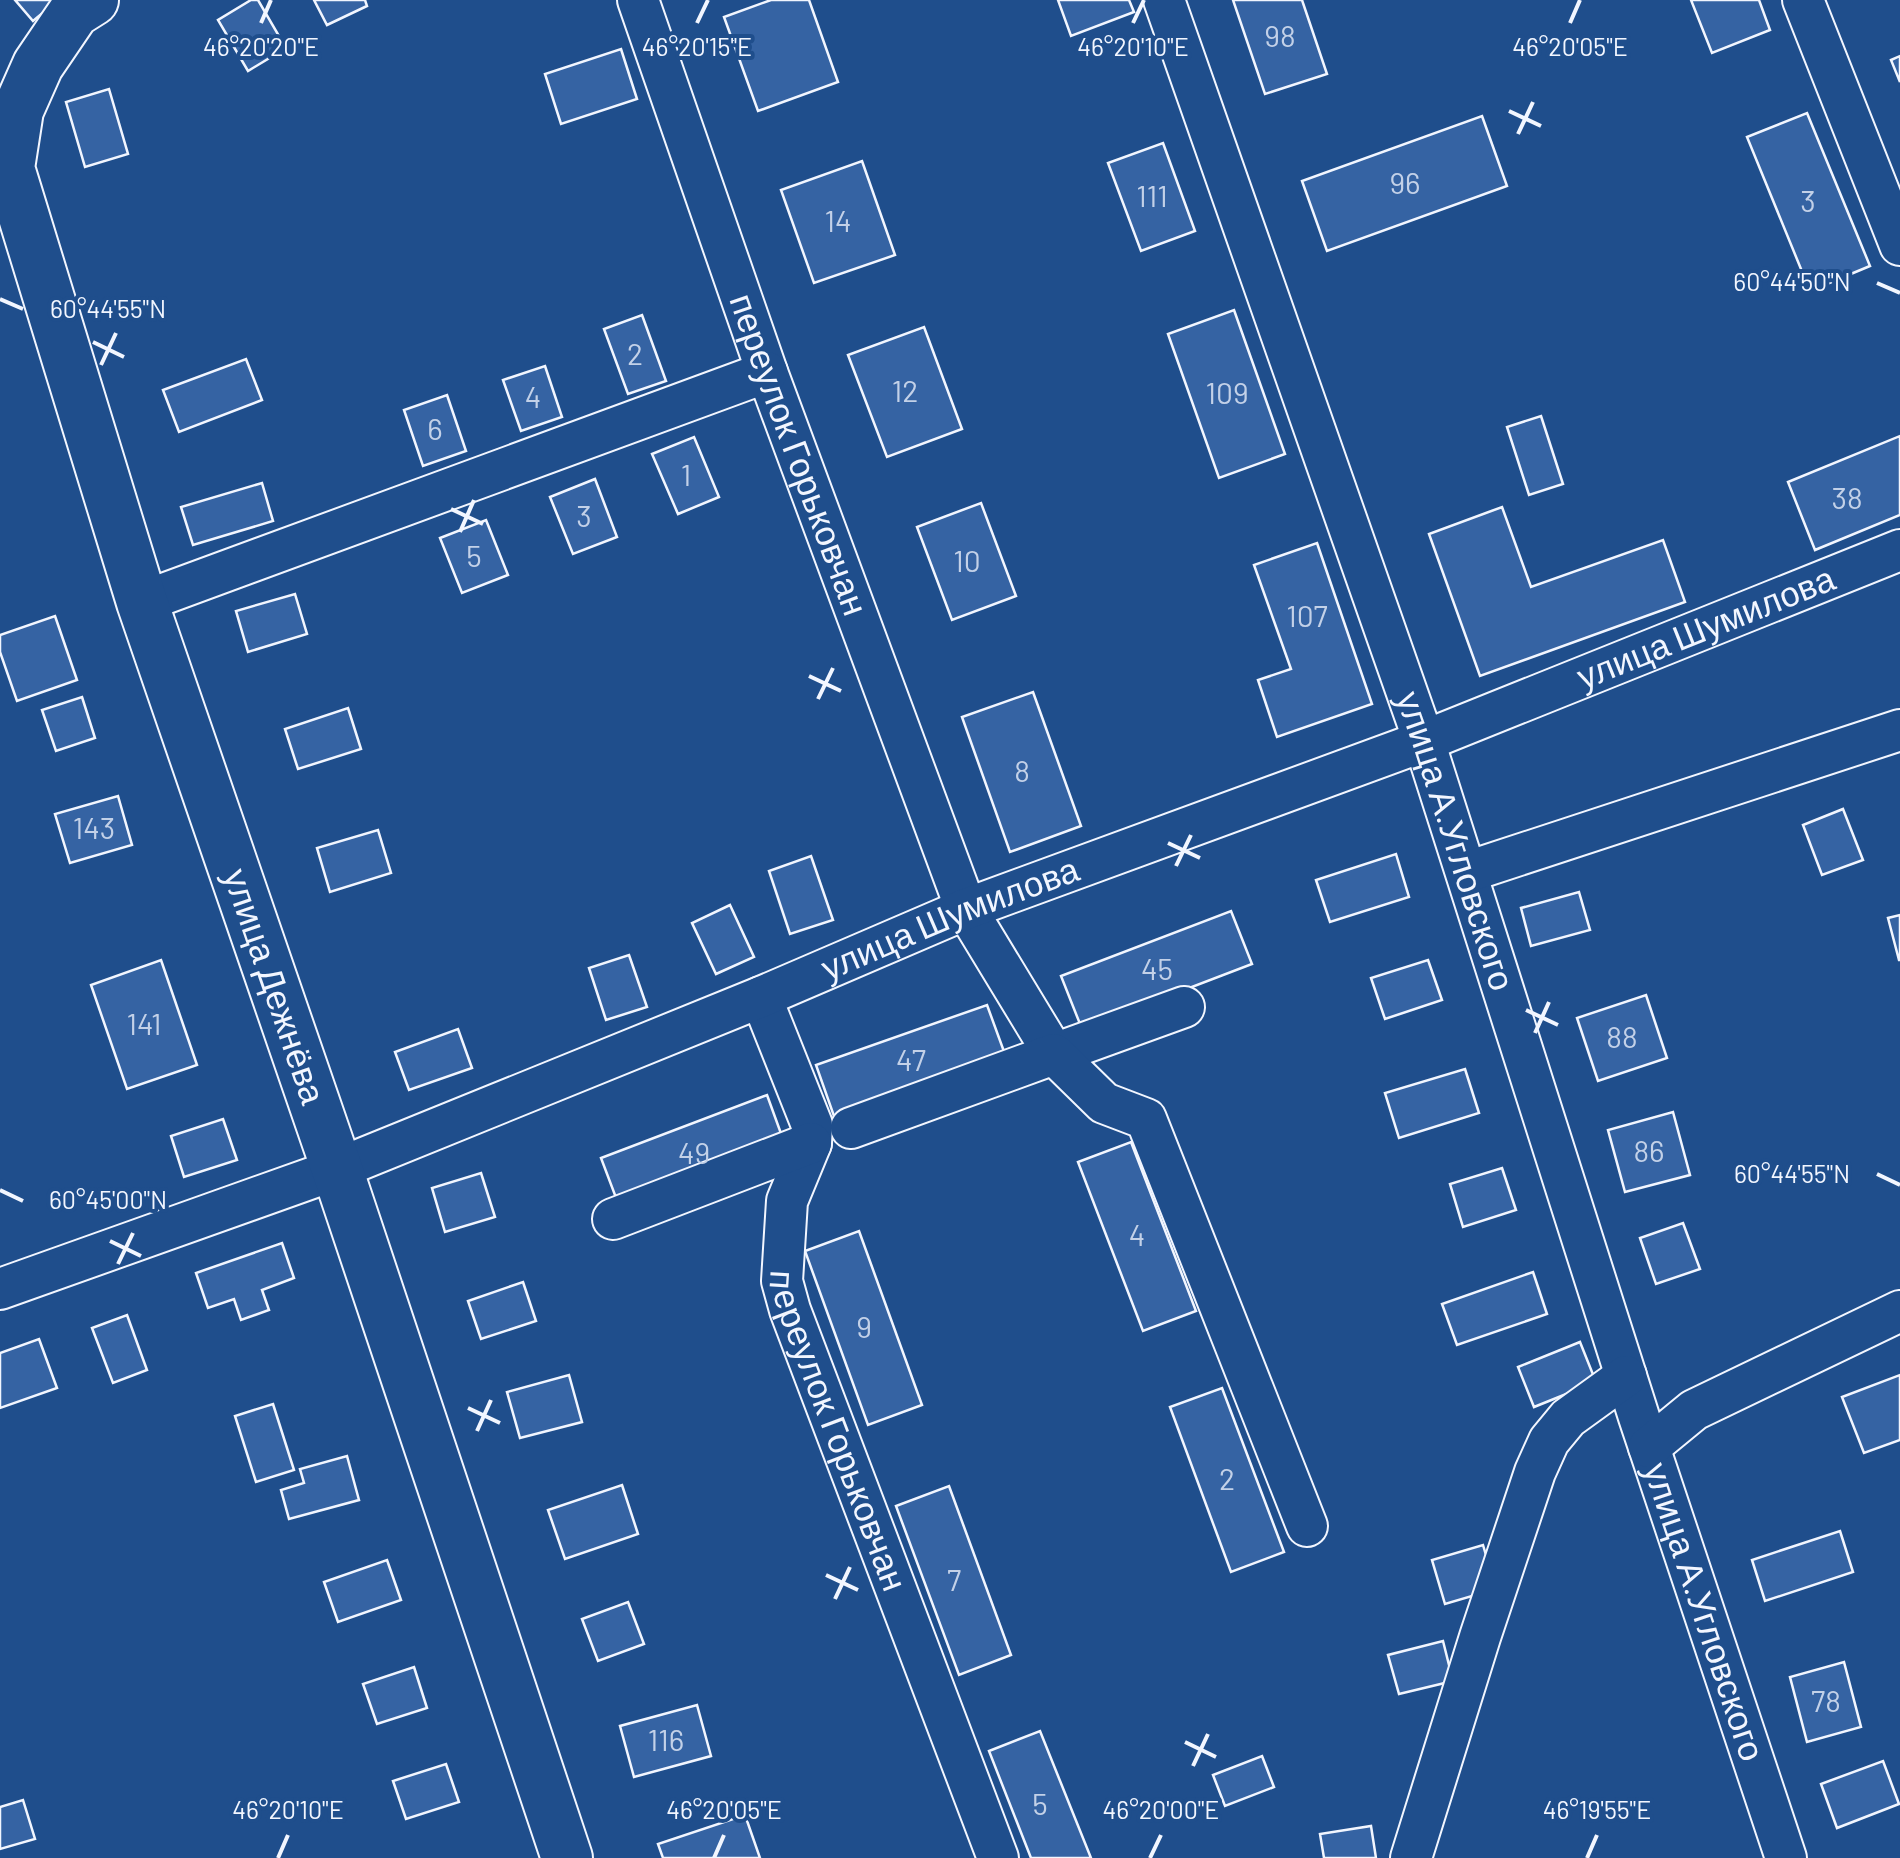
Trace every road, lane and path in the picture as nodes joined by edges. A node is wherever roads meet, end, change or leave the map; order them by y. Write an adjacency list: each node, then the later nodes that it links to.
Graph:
1 (93, 0): 5 (main road, улица Дежнёва)
2 (638, 0): 7 (street, переулок Горьковчан)
3 (1164, 0): 11 (street, улица А.Угловского)
4 (1803, 0): 6 (street)
5 (9, 111): 9 (main road, улица Дежнёва)
6 (1900, 245)
7 (767, 372): 9 (street); 13 (street, переулок Горьковчан)
8 (1900, 550): 11 (street, улица Шумилова)
9 (142, 602): 19 (main road, улица Дежнёва)
10 (1900, 730): 12 (street)
11 (1424, 740): 12 (street, улица А.Угловского); 13 (street, улица Шумилова)
12 (1467, 872): 23 (street, улица А.Угловского)
13 (966, 909): 14 (street, улица Шумилова); 16 (street, переулок Горьковчан)
14 (761, 997): 18 (street); 19 (street, улица Шумилова)
15 (1184, 1007): 16 (street)
16 (1054, 1054): 17 (street); 25 (street, переулок Горьковчан)
17 (851, 1128)
18 (810, 1143): 20 (street); 27 (street, переулок Горьковчан)
19 (336, 1169): 21 (street, улица Шумилова); 26 (main road, улица Дежнёва)
20 (613, 1219)
21 (0, 1289)
22 (1900, 1311): 24 (street)
23 (1626, 1376): 24 (street, улица А.Угловского); 28 (street)
24 (1649, 1447): 29 (street, улица А.Угловского)
25 (1307, 1526)
26 (566, 1858)
27 (998, 1858)
28 (1411, 1858)
29 (1786, 1858)

